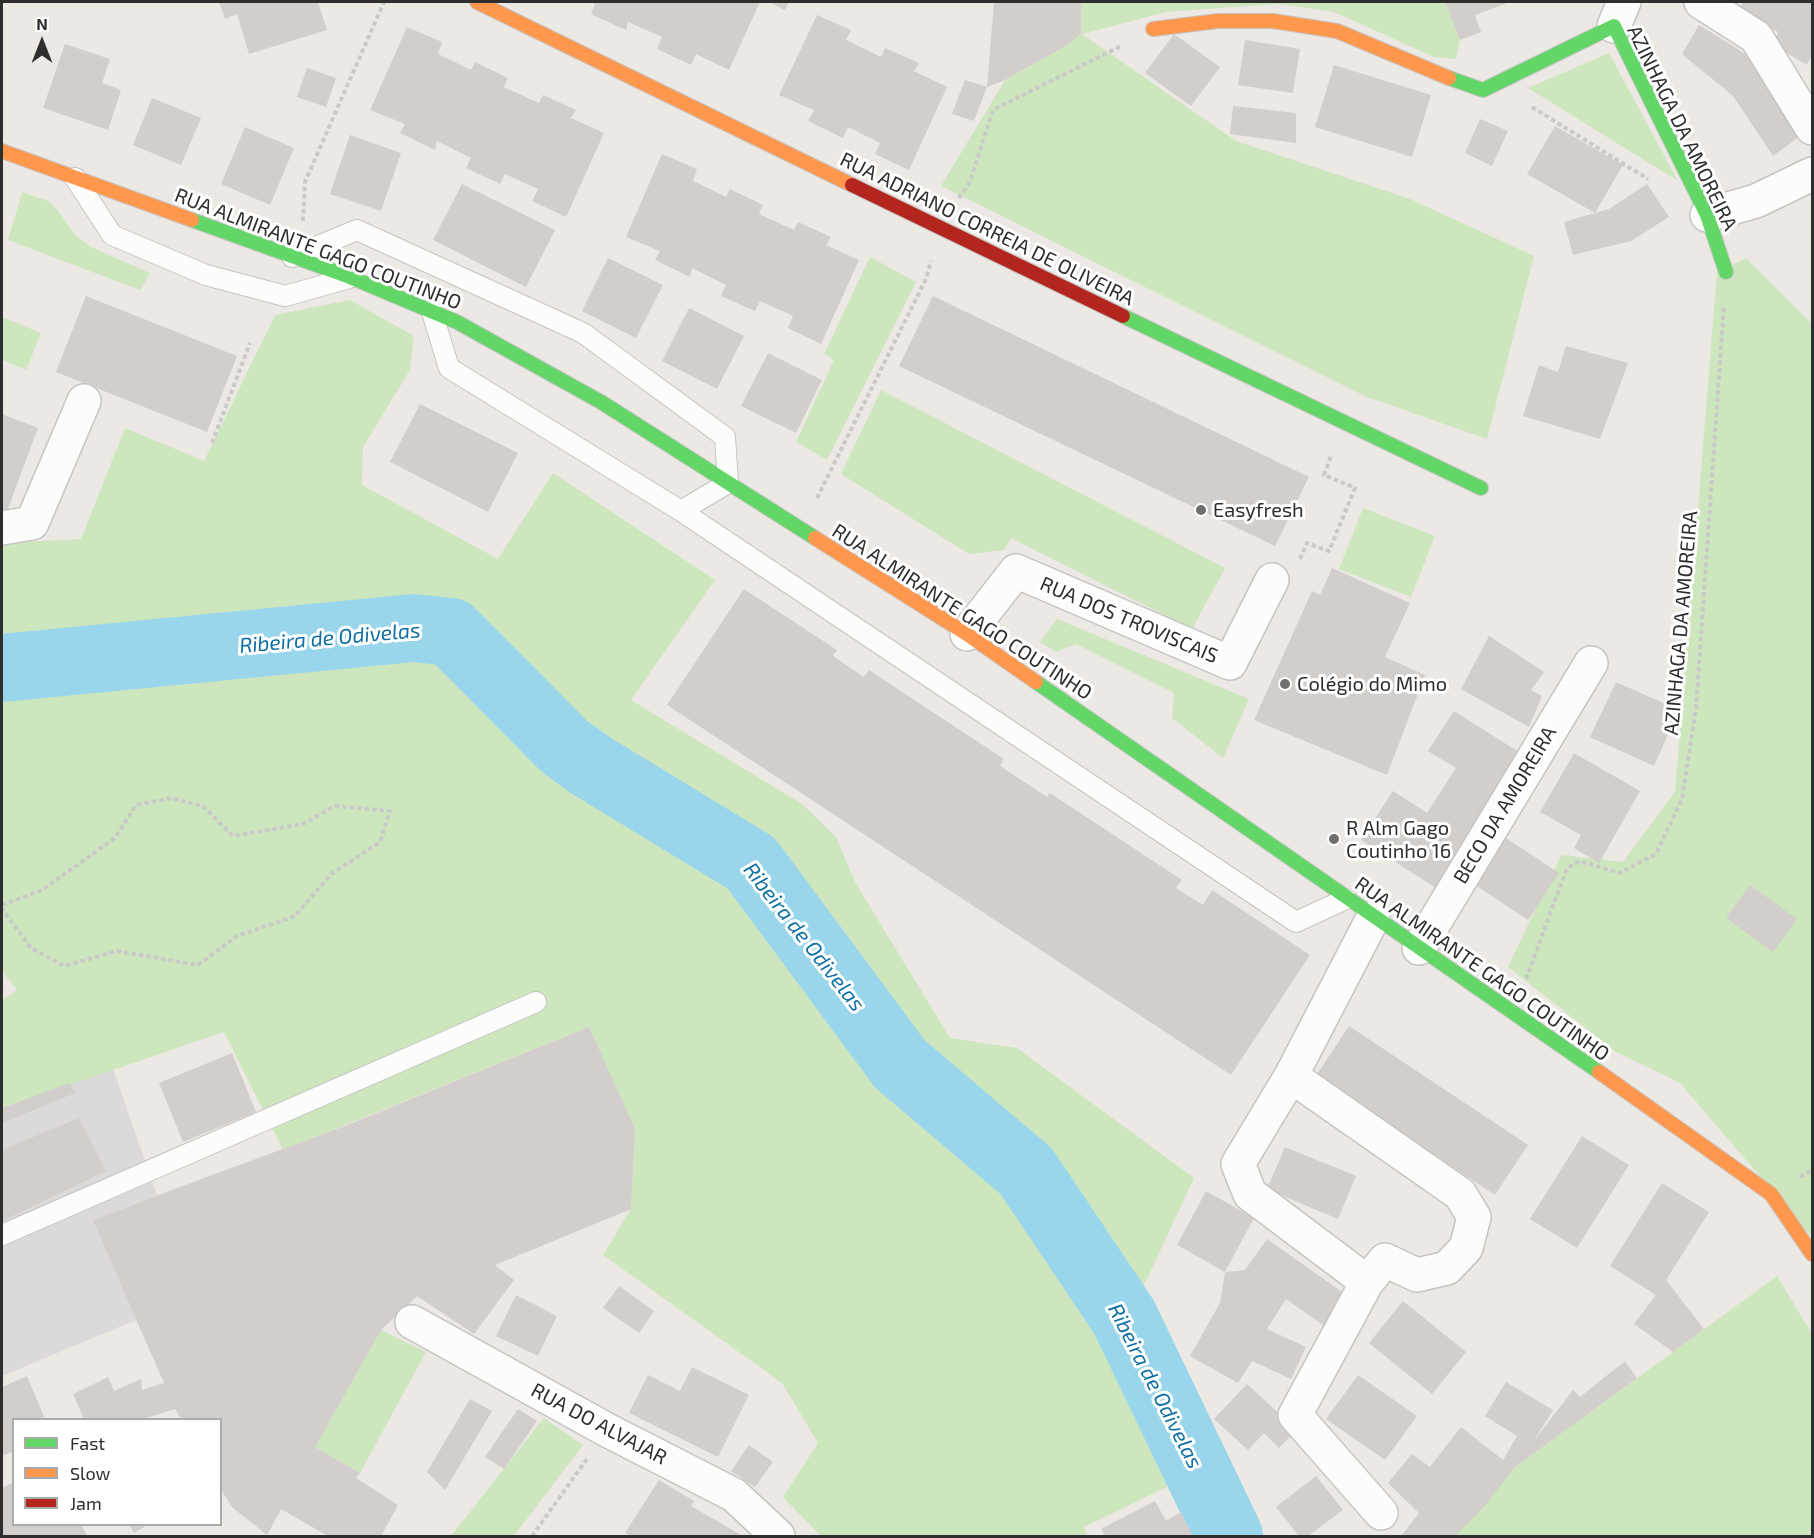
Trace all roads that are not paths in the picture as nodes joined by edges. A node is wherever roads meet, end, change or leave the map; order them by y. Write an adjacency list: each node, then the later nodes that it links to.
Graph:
1 (477, 2): 16 (main road, RUA ADRIANO CORREIA DE OLIVEIRA)
2 (1701, 2): 5 (street)
3 (1619, 14): 4 (main road, AZINHAGA DA AMOREIRA); 9 (main road, AZINHAGA DA AMOREIRA)
4 (1153, 29)
5 (1812, 128)
6 (2, 151): 8 (main road, RUA ALMIRANTE GAGO COUTINHO)
7 (1812, 174): 9 (street)
8 (75, 178): 10 (main road, RUA ALMIRANTE GAGO COUTINHO); 12 (lane)
9 (1707, 216): 11 (main road, AZINHAGA DA AMOREIRA)
10 (292, 257): 12 (main road, RUA ALMIRANTE GAGO COUTINHO); 15 (lane)
11 (1726, 272)
12 (350, 277): 13 (main road, RUA ALMIRANTE GAGO COUTINHO)
13 (432, 312): 15 (main road, RUA ALMIRANTE GAGO COUTINHO); 17 (lane)
14 (84, 401): 18 (street)
15 (728, 483): 17 (lane); 20 (main road, RUA ALMIRANTE GAGO COUTINHO)
16 (1481, 488)
17 (681, 511): 22 (lane)
18 (2, 528)
19 (1272, 580): 20 (street, RUA DOS TROVISCAIS)
20 (967, 634): 22 (main road, RUA ALMIRANTE GAGO COUTINHO)
21 (1591, 663): 24 (street, BECO DA AMOREIRA)
22 (1346, 899): 23 (main road, RUA ALMIRANTE GAGO COUTINHO)
23 (1373, 918): 24 (main road, RUA ALMIRANTE GAGO COUTINHO); 26 (street)
24 (1419, 948): 28 (main road, RUA ALMIRANTE GAGO COUTINHO)
25 (536, 1002): 27 (lane)
26 (1291, 1076): 29 (street); 29 (street)
27 (2, 1235)
28 (1812, 1254)
29 (1367, 1282): 31 (street)
30 (412, 1322): 32 (street, RUA DO ALVAJAR)
31 (1381, 1513)
32 (778, 1536)

